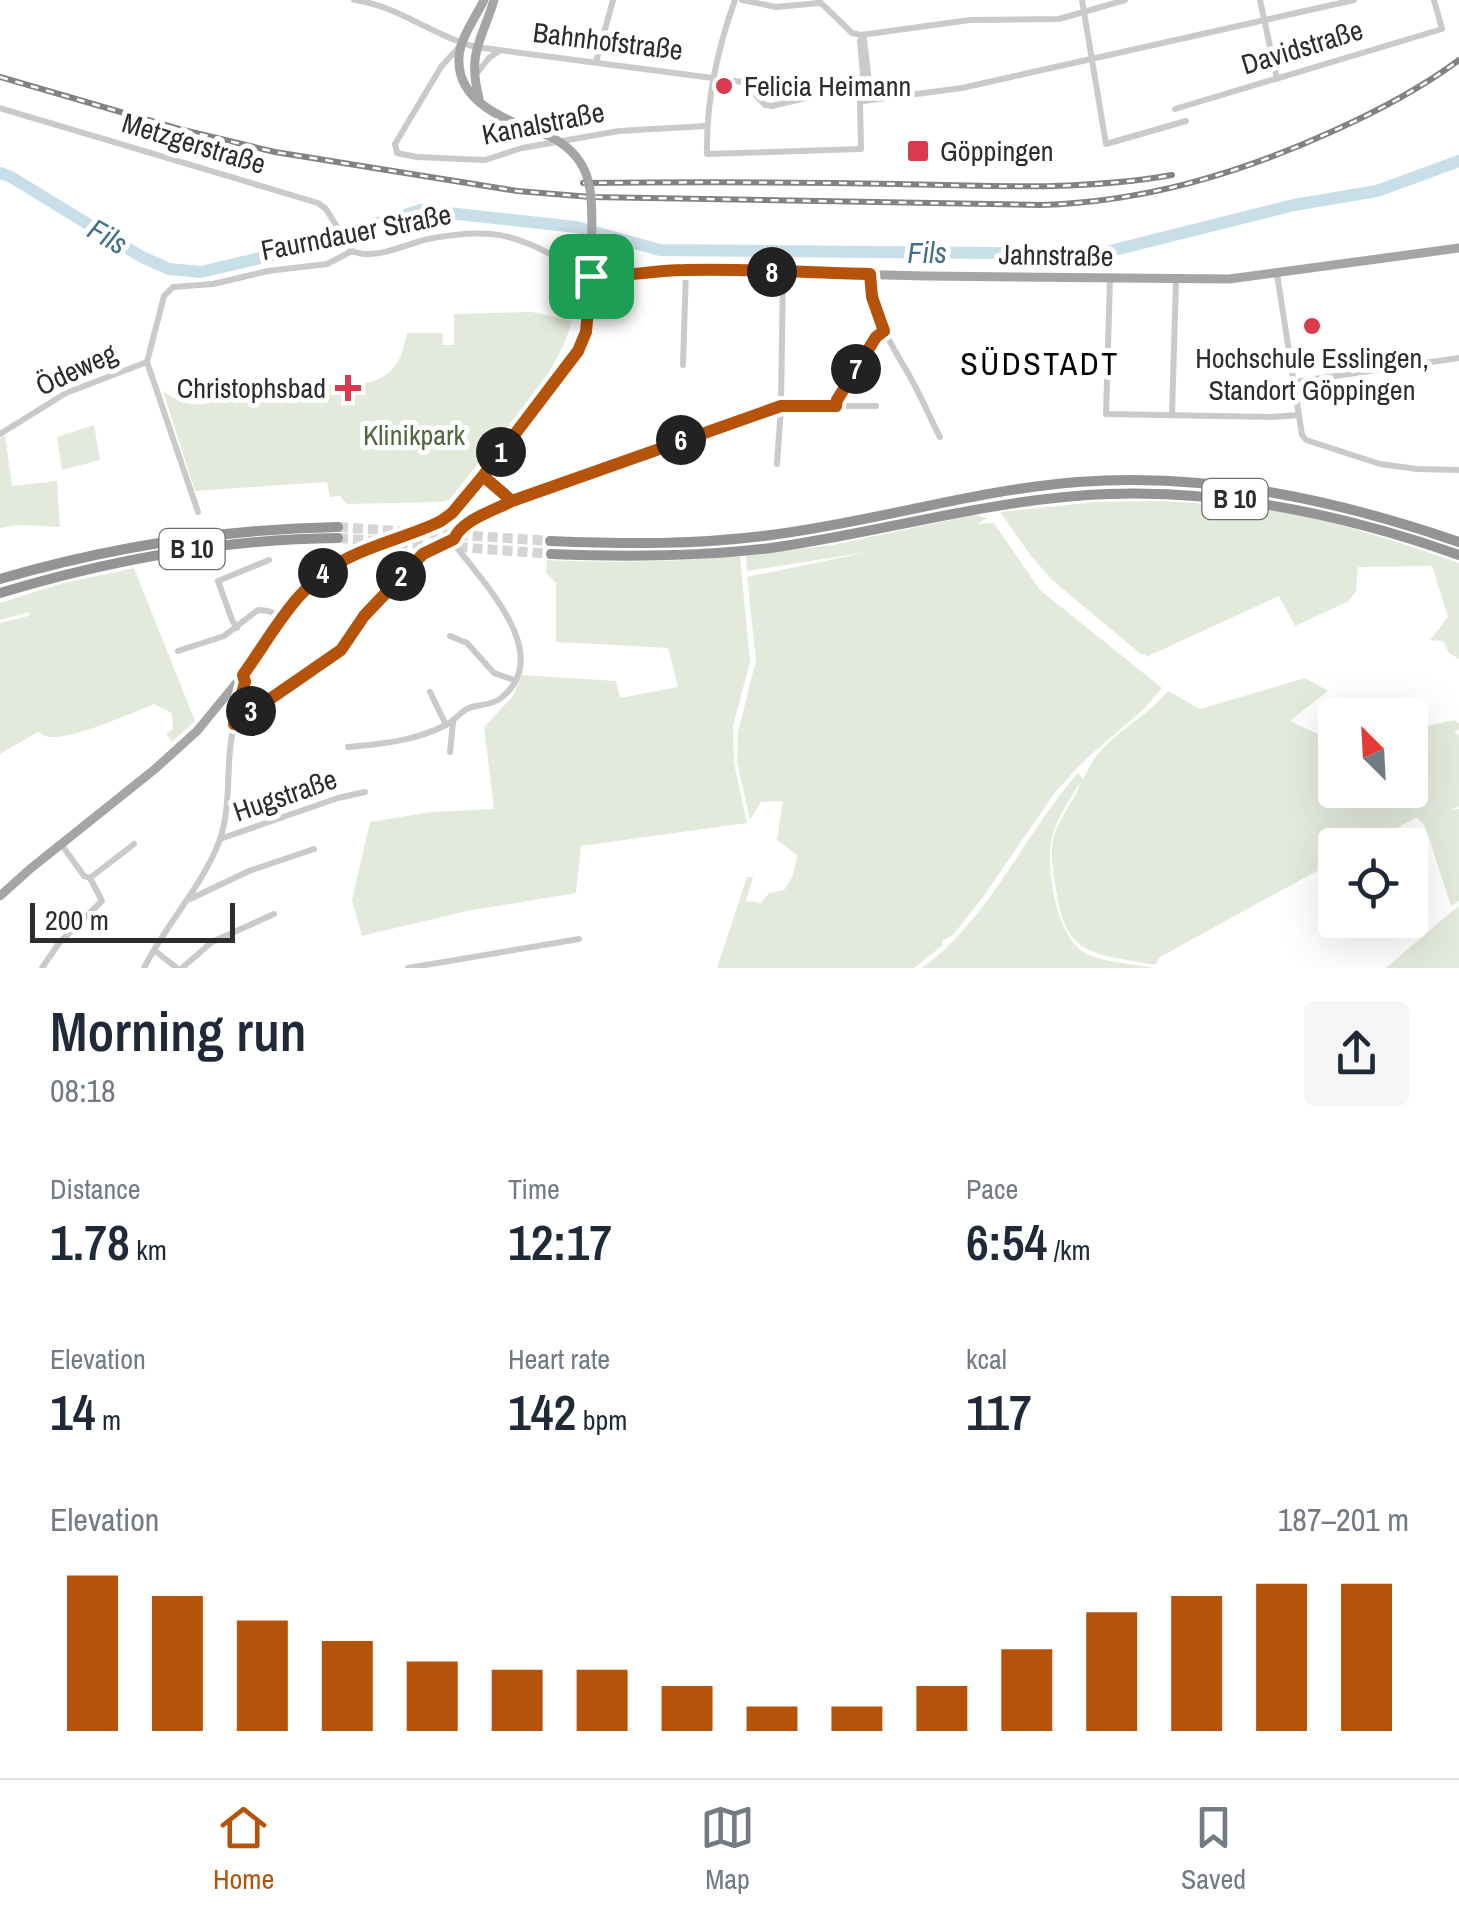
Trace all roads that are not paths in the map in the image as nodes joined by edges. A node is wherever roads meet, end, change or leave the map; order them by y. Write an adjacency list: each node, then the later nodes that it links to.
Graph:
1 (354, 0): 11 (street, Bahnhofstraße)
2 (484, 0): 16 (main road)
3 (494, 0): 17 (main road)
4 (613, 0): 20 (street)
5 (738, 0): 12 (street); 22 (street)
6 (1082, 0): 13 (street)
7 (1125, 0): 13 (street)
8 (1260, 0): 14 (street)
9 (1354, 0): 14 (street, Bahnhofstraße)
10 (1434, 0): 23 (street, Davidstraße)
11 (375, 1): 16 (street, Bahnhofstraße)
12 (819, 1): 15 (street)
13 (1083, 12): 15 (street); 19 (street)
14 (1264, 20): 19 (street, Bahnhofstraße); 23 (street)
15 (862, 35): 24 (street)
16 (462, 44): 17 (street, Bahnhofstraße); 26 (main road); 30 (street, Kanalstraße)
17 (476, 48): 18 (street, Bahnhofstraße); 21 (main road)
18 (500, 50): 20 (street, Bahnhofstraße); 21 (street)
19 (1092, 60): 25 (street, Bahnhofstraße); 29 (street)
20 (596, 62): 22 (street, Bahnhofstraße)
21 (474, 78): 26 (main road)
22 (712, 78): 25 (street, Bahnhofstraße); 30 (street)
23 (1276, 79): 28 (street, Davidstraße)
24 (865, 86): 25 (street); 25 (street)
25 (861, 99): 30 (street)
26 (480, 102): 37 (main road, bridge)
27 (0, 108): 32 (street, Metzgerstraße)
28 (1175, 108)
29 (1186, 121)
30 (706, 126)
31 (1459, 248): 36 (main road, Jahnstraße)
32 (352, 251): 37 (street, Faurndauer Straße); 40 (street, Faurndauer Straße)
33 (686, 270): 34 (main road, Jahnstraße); 37 (main road, Jahnstraße); 44 (street)
34 (782, 272): 35 (main road, Jahnstraße); 46 (street)
35 (870, 274): 38 (main road, Jahnstraße); 41 (street)
36 (1277, 274): 39 (main road, Jahnstraße); 45 (street)
37 (591, 276): 55 (main road)
38 (1110, 278): 39 (main road, Jahnstraße); 49 (street)
39 (1176, 280): 49 (street)
40 (182, 286): 43 (street, Ödeweg)
41 (884, 331): 47 (street); 52 (street)
42 (1459, 358): 45 (street)
43 (148, 362): 51 (street, Ödeweg); 57 (street)
44 (683, 365)
45 (1294, 382): 50 (street)
46 (781, 406): 47 (street); 53 (street); 56 (street)
47 (836, 406): 48 (street)
48 (876, 406)
49 (1172, 415): 50 (street)
50 (1299, 416): 54 (street)
51 (0, 434)
52 (940, 438)
53 (777, 464)
54 (1459, 470)
55 (483, 476): 56 (street); 66 (main road)
56 (512, 501): 58 (street)
57 (198, 512)
58 (454, 539): 71 (street); 74 (street)
59 (550, 541): 60 (highway, B 10)
60 (1459, 542)
61 (551, 554): 62 (highway, B 10)
62 (1459, 556)
63 (269, 560): 67 (street)
64 (0, 580): 65 (highway, B 10)
65 (0, 592)
66 (282, 616): 67 (street); 70 (main road)
67 (237, 628): 69 (street)
68 (450, 636): 71 (street)
69 (178, 651)
70 (243, 675): 74 (street); 79 (main road)
71 (514, 680): 73 (street)
72 (430, 692): 73 (street)
73 (449, 723): 75 (street); 76 (street)
74 (234, 724): 78 (street)
75 (348, 747)
76 (450, 752)
77 (365, 792): 78 (street, Hugstraße)
78 (220, 839): 84 (street)
79 (61, 844): 82 (street); 83 (main road)
80 (134, 844): 82 (street)
81 (314, 849): 84 (street)
82 (90, 878): 88 (street)
83 (0, 896)
84 (188, 900): 87 (street)
85 (274, 914): 90 (street)
86 (579, 939): 91 (street)
87 (154, 950): 89 (street); 90 (street)
88 (42, 968)
89 (144, 968)
90 (180, 968)
91 (408, 968)

